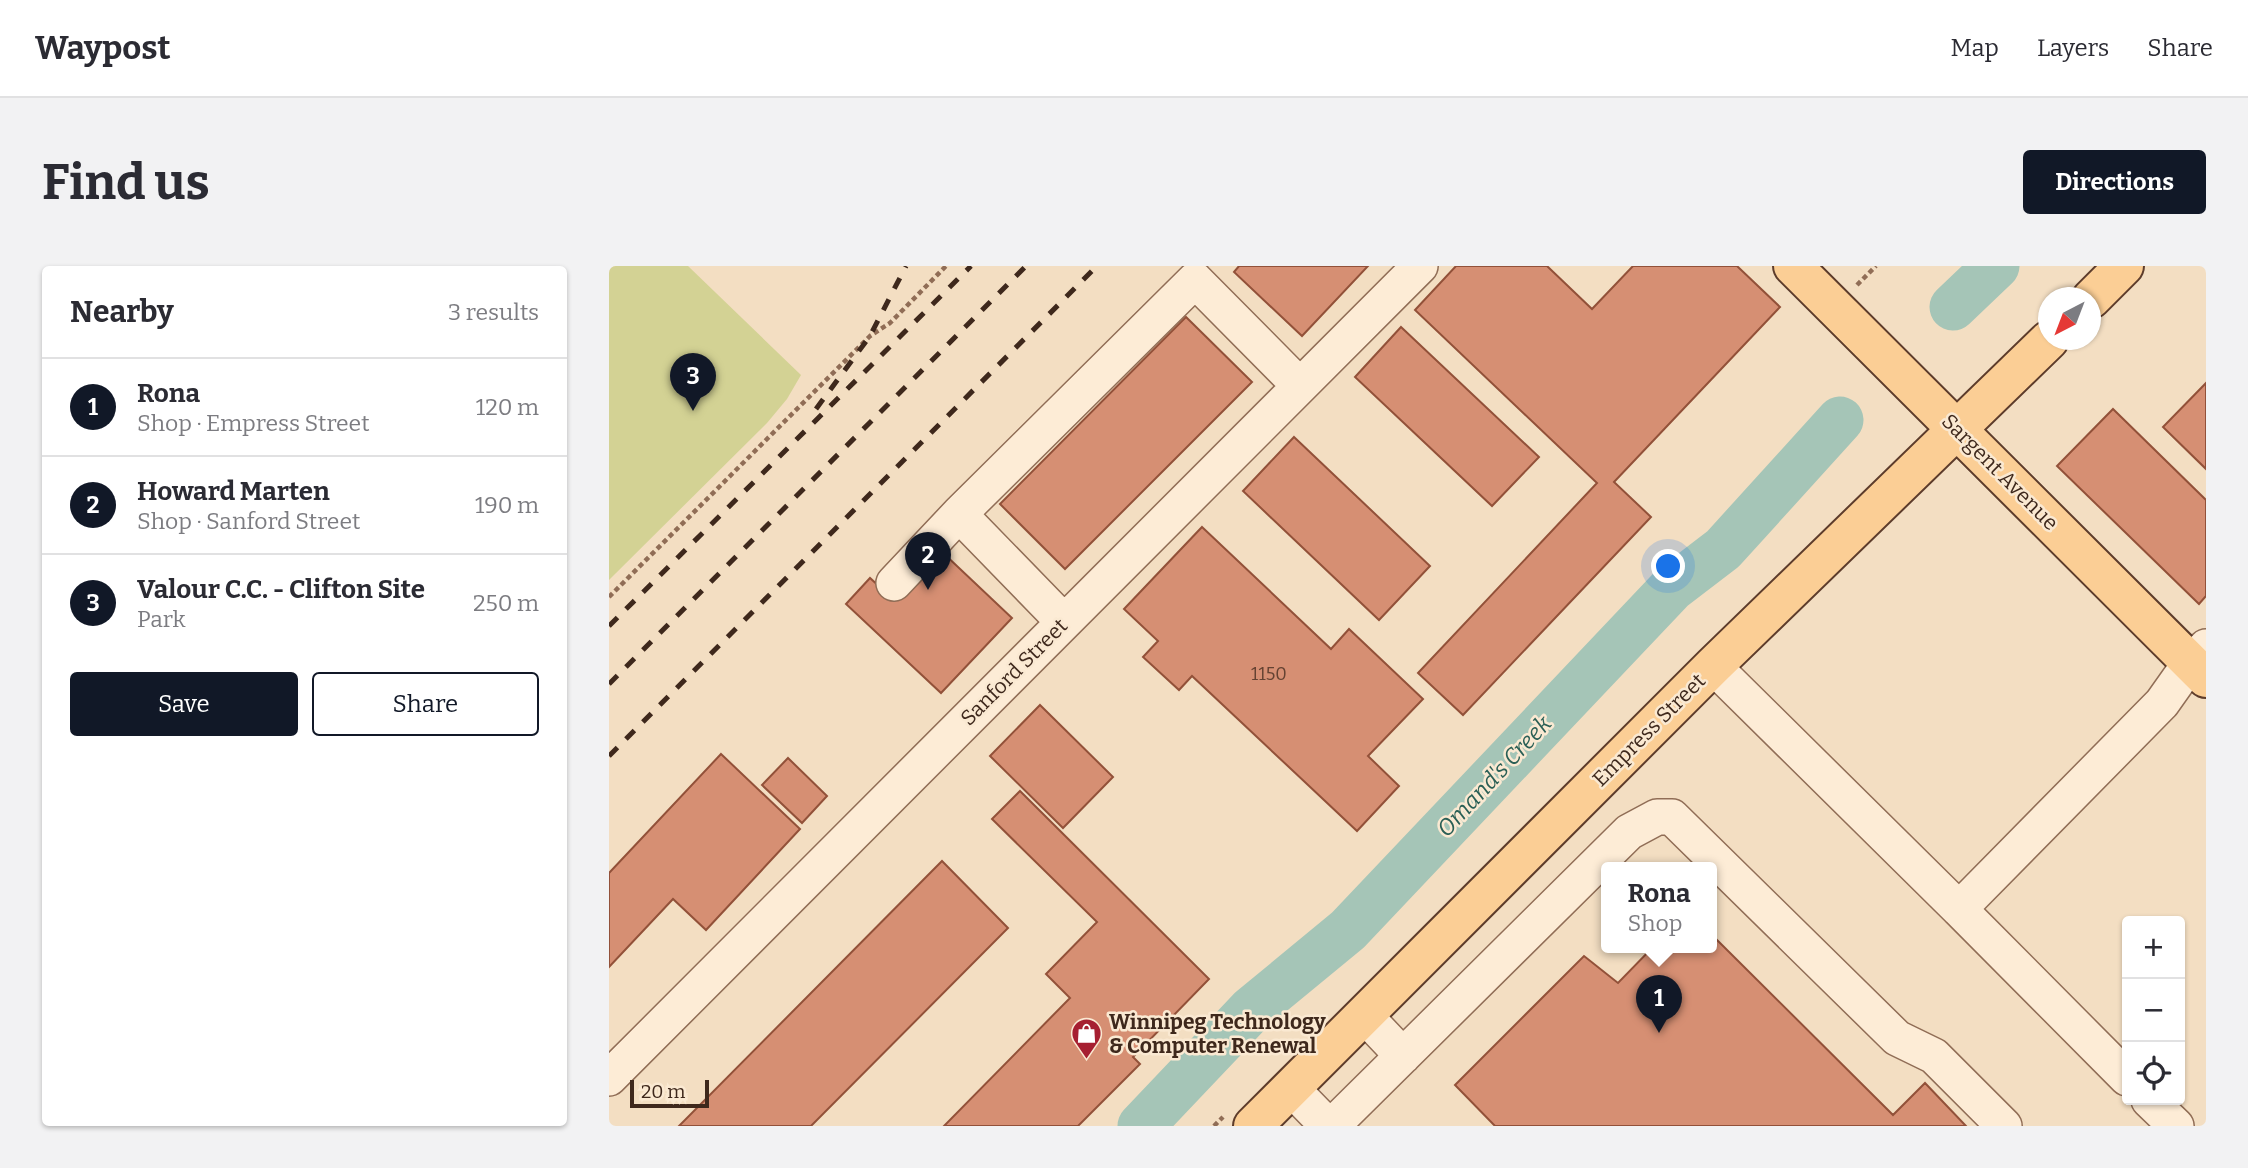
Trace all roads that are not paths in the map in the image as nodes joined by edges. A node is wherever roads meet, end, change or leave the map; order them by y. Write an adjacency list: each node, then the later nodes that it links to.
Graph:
1 (1420, 266): 7 (street, Sanford Street)
2 (1793, 266): 8 (main road, Sargent Avenue)
3 (2124, 266): 5 (main road)
4 (1202, 273): 7 (street); 9 (street)
5 (2101, 289)
6 (2039, 350): 8 (main road, Empress Street)
7 (1300, 386): 11 (street, Sanford Street)
8 (1958, 429): 12 (main road, Sargent Avenue); 13 (main road, Empress Street)
9 (960, 514): 10 (street); 11 (street)
10 (894, 583)
11 (1064, 622): 18 (street, Sanford Street)
12 (2201, 662): 14 (street)
13 (1713, 666): 14 (street); 15 (main road, Empress Street)
14 (1959, 909): 17 (street)
15 (1364, 1015): 16 (street); 19 (main road, Empress Street)
16 (1403, 1056): 22 (street); 23 (street)
17 (2122, 1073)
18 (609, 1078)
19 (1291, 1088): 21 (main road, Empress Street); 22 (street)
20 (2154, 1105): 24 (street)
21 (1253, 1126)
22 (1330, 1126)
23 (2004, 1126)
24 (2176, 1126)

